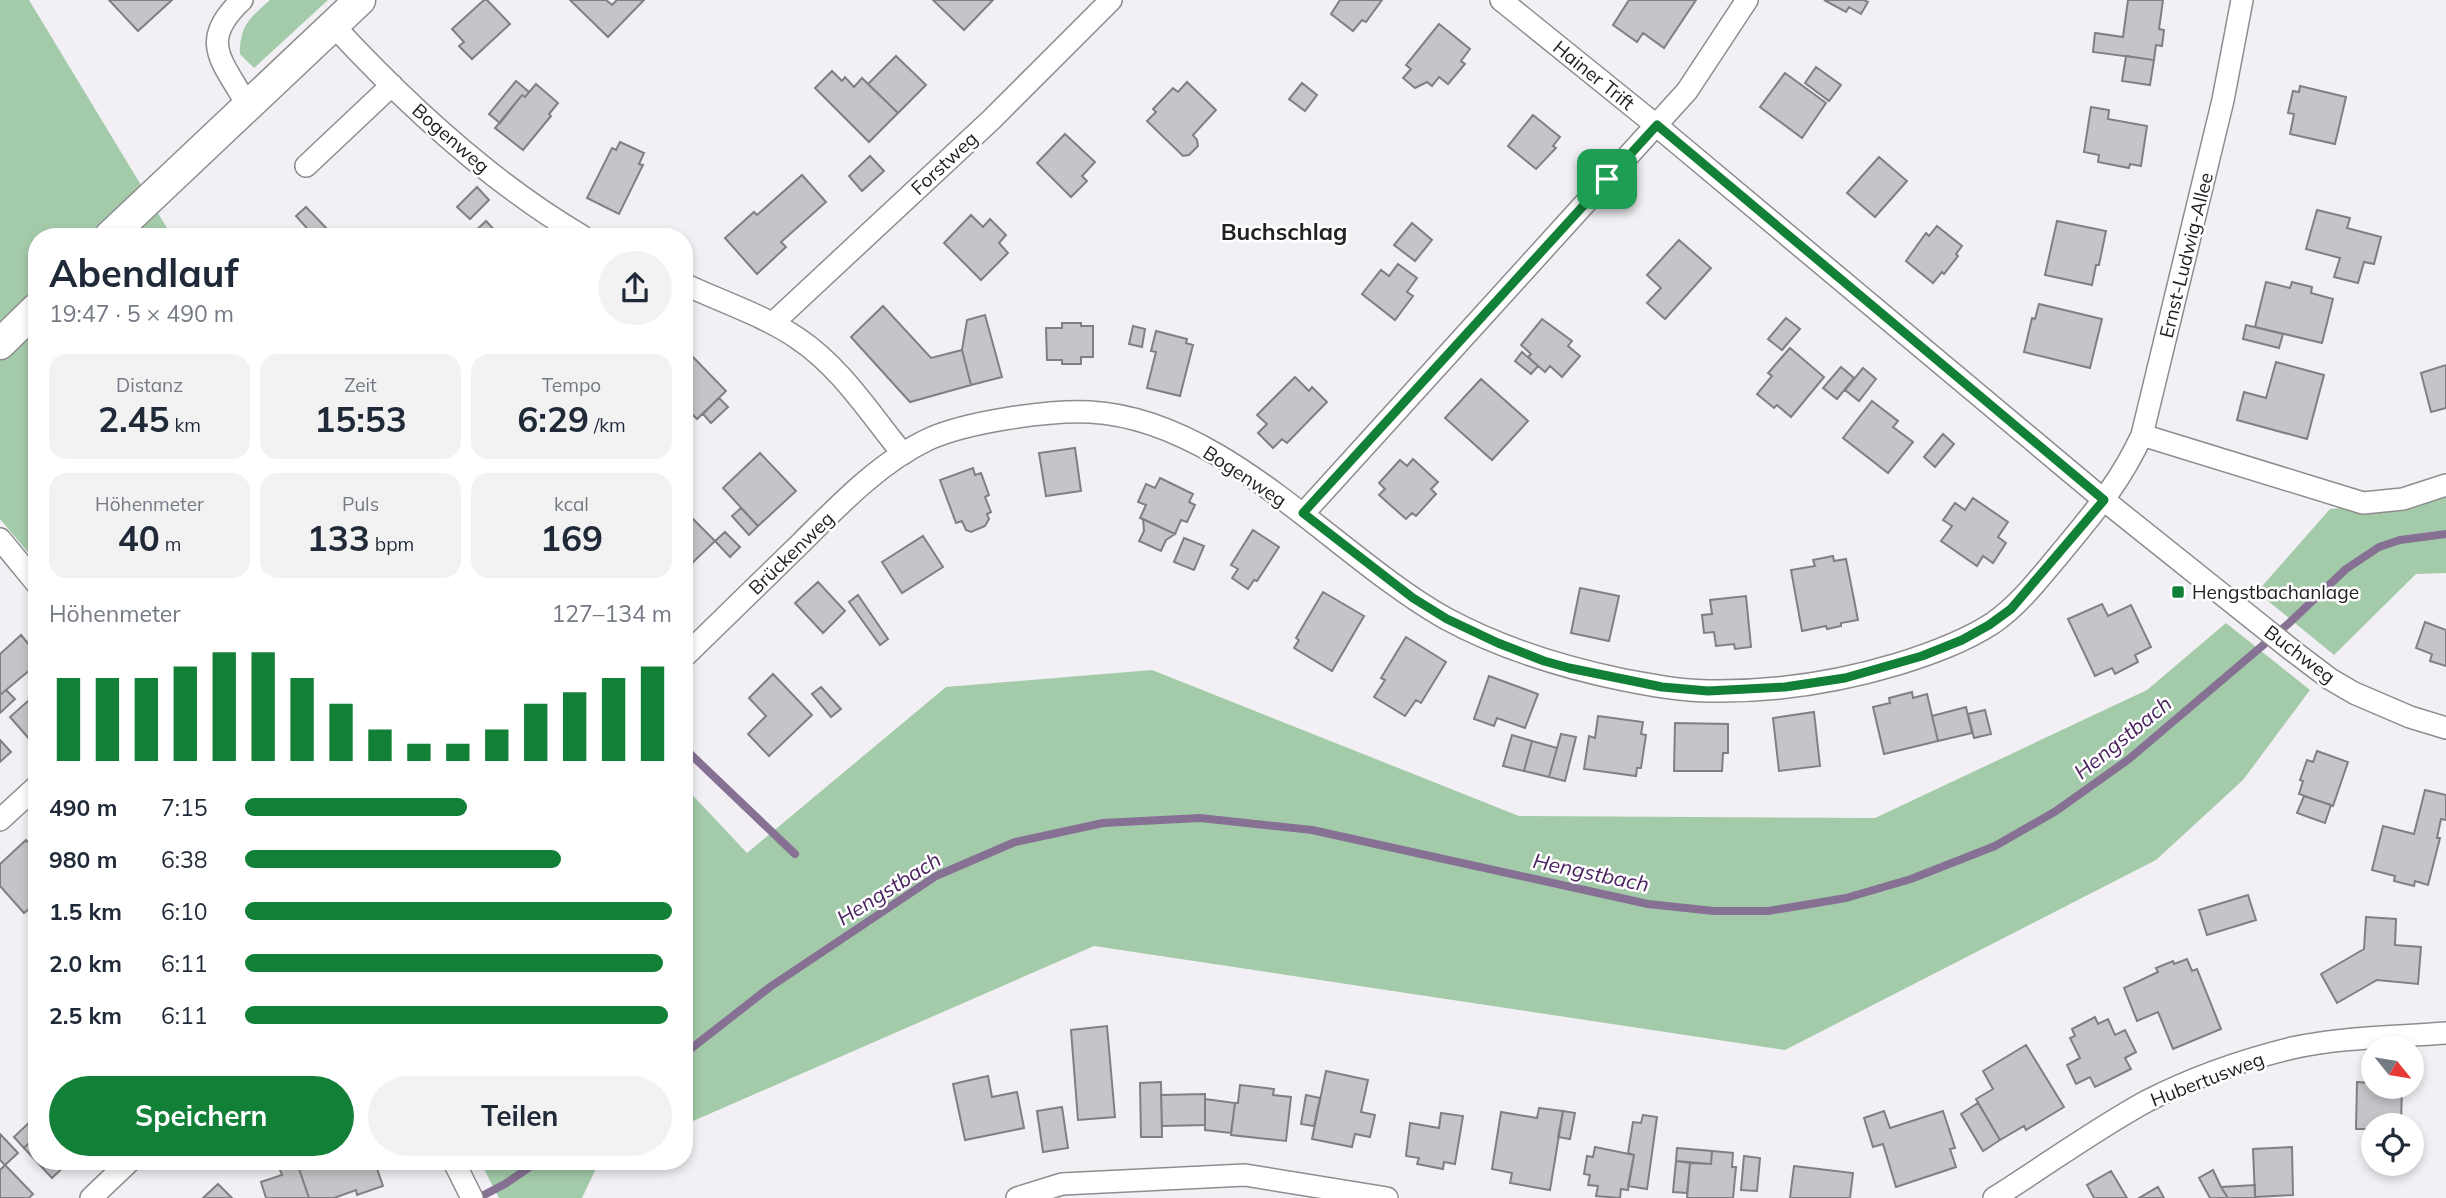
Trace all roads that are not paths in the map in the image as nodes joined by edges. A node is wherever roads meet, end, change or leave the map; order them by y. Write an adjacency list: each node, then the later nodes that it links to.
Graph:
1 (242, 0): 9 (street)
2 (360, 0): 7 (main road)
3 (1111, 0): 16 (street, Forstweg)
4 (1501, 0): 10 (street, Hainer Trift)
5 (1747, 0): 10 (street)
6 (2242, 0): 18 (street, Ernst-Ludwig-Allee)
7 (333, 25): 8 (street, Bogenweg); 9 (main road)
8 (392, 85): 11 (street); 13 (street, Bogenweg)
9 (247, 105): 12 (main road)
10 (1657, 125): 21 (street, Hainer Trift); 22 (street)
11 (306, 166)
12 (118, 228)
13 (569, 228)
14 (693, 288): 16 (street)
15 (28, 317): 17 (main road)
16 (773, 323): 19 (street)
17 (0, 344)
18 (2142, 435): 20 (street); 21 (street, Ernst-Ludwig-Allee)
19 (903, 454): 22 (street, Bogenweg); 25 (street, Brückenweg)
20 (2446, 485)
21 (2104, 500): 22 (street, Bogenweg); 26 (street, Buchweg)
22 (1303, 513)
23 (0, 539): 24 (street)
24 (28, 573)
25 (693, 648)
26 (2446, 728)
27 (28, 794): 28 (street)
28 (0, 820)
29 (2446, 1033): 36 (street, Hubertusweg)
30 (120, 1170): 33 (street)
31 (458, 1170): 32 (street)
32 (470, 1194)
33 (91, 1198)
34 (1017, 1198): 35 (street)
35 (1387, 1198)
36 (1994, 1198)

